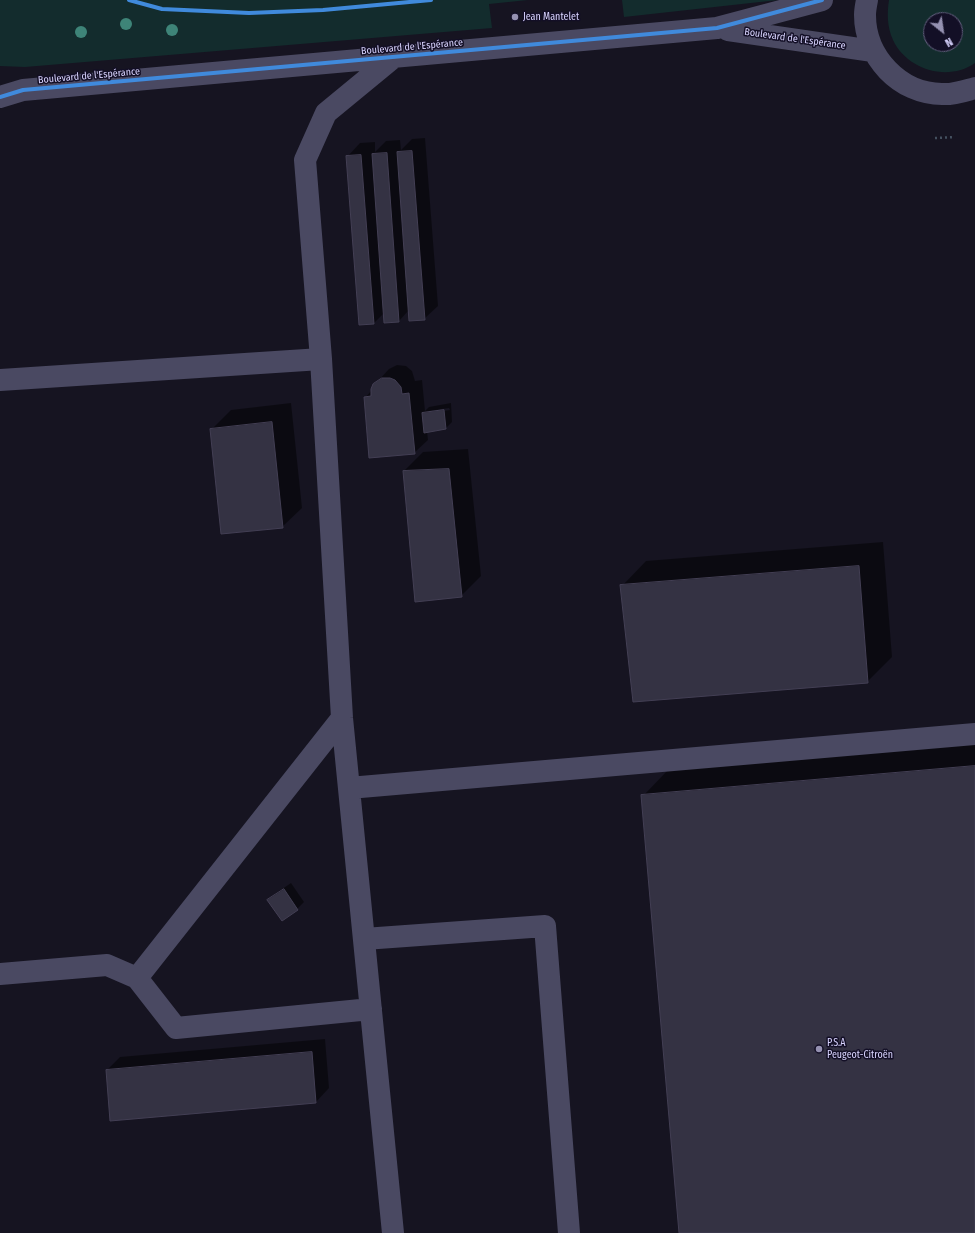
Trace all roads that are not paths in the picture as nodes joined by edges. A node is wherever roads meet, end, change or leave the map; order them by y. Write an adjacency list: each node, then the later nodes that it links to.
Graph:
1 (822, 0): 3 (street, Boulevard de l'Espérance)
2 (867, 0): 4 (street)
3 (717, 28): 4 (street, Boulevard de l'Espérance); 5 (street, Boulevard de l'Espérance)
4 (873, 51): 7 (street)
5 (394, 57): 8 (street, Boulevard de l'Espérance); 10 (street)
6 (0, 85): 8 (street, Boulevard de l'Espérance)
7 (975, 88)
8 (23, 90): 9 (street, Boulevard de l'Espérance)
9 (0, 97)
10 (320, 359): 11 (street); 12 (street)
11 (0, 380)
12 (342, 718): 14 (street); 17 (street)
13 (975, 734): 14 (street)
14 (349, 788): 15 (street)
15 (364, 939): 18 (street); 20 (street)
16 (0, 974): 17 (street)
17 (137, 978): 18 (street)
18 (371, 1009): 19 (street)
19 (393, 1233)
20 (569, 1233)

